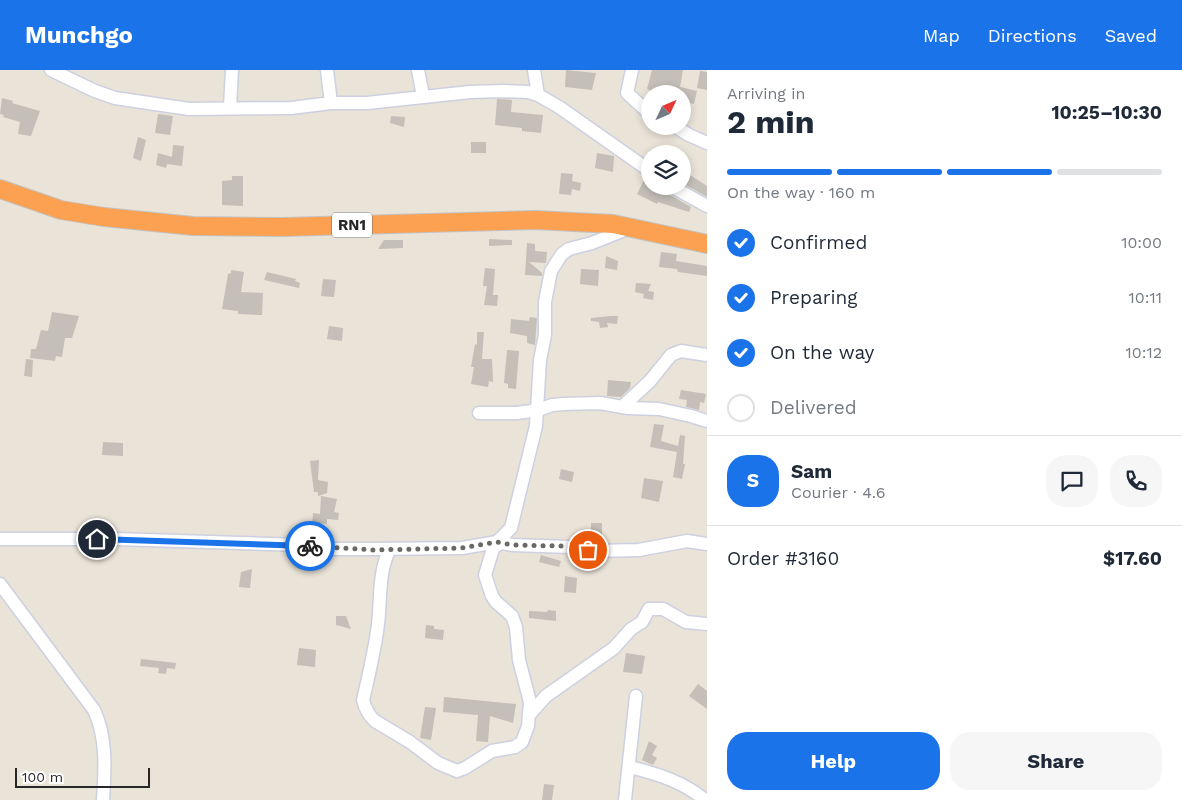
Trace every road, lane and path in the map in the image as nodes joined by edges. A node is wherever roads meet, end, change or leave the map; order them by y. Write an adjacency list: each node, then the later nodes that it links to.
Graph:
1 (51, 70): 11 (street)
2 (232, 70): 11 (street)
3 (327, 70): 9 (street)
4 (418, 70): 8 (street)
5 (534, 70): 7 (street)
6 (632, 70): 10 (street)
7 (538, 95): 8 (street); 14 (street)
8 (423, 96): 9 (street)
9 (331, 104): 11 (street)
10 (641, 106)
11 (230, 107)
12 (688, 135): 13 (street)
13 (707, 142)
14 (641, 165)
15 (0, 189): 18 (highway, RN1)
16 (687, 195): 17 (street)
17 (707, 206)
18 (632, 227): 19 (highway, RN1); 22 (street)
19 (707, 244)
20 (707, 355): 21 (street)
21 (622, 407): 22 (street); 24 (street)
22 (538, 410): 23 (street); 26 (street)
23 (479, 413)
24 (707, 421)
25 (0, 539): 28 (street)
26 (499, 542): 27 (street); 28 (street); 31 (street)
27 (707, 544)
28 (390, 549): 34 (street)
29 (0, 584): 36 (street)
30 (707, 624): 32 (street)
31 (526, 689): 32 (street); 34 (street)
32 (546, 696): 34 (street)
33 (636, 696): 35 (street)
34 (530, 714)
35 (630, 767): 37 (street); 38 (street)
36 (103, 800)
37 (625, 800)
38 (705, 800)

